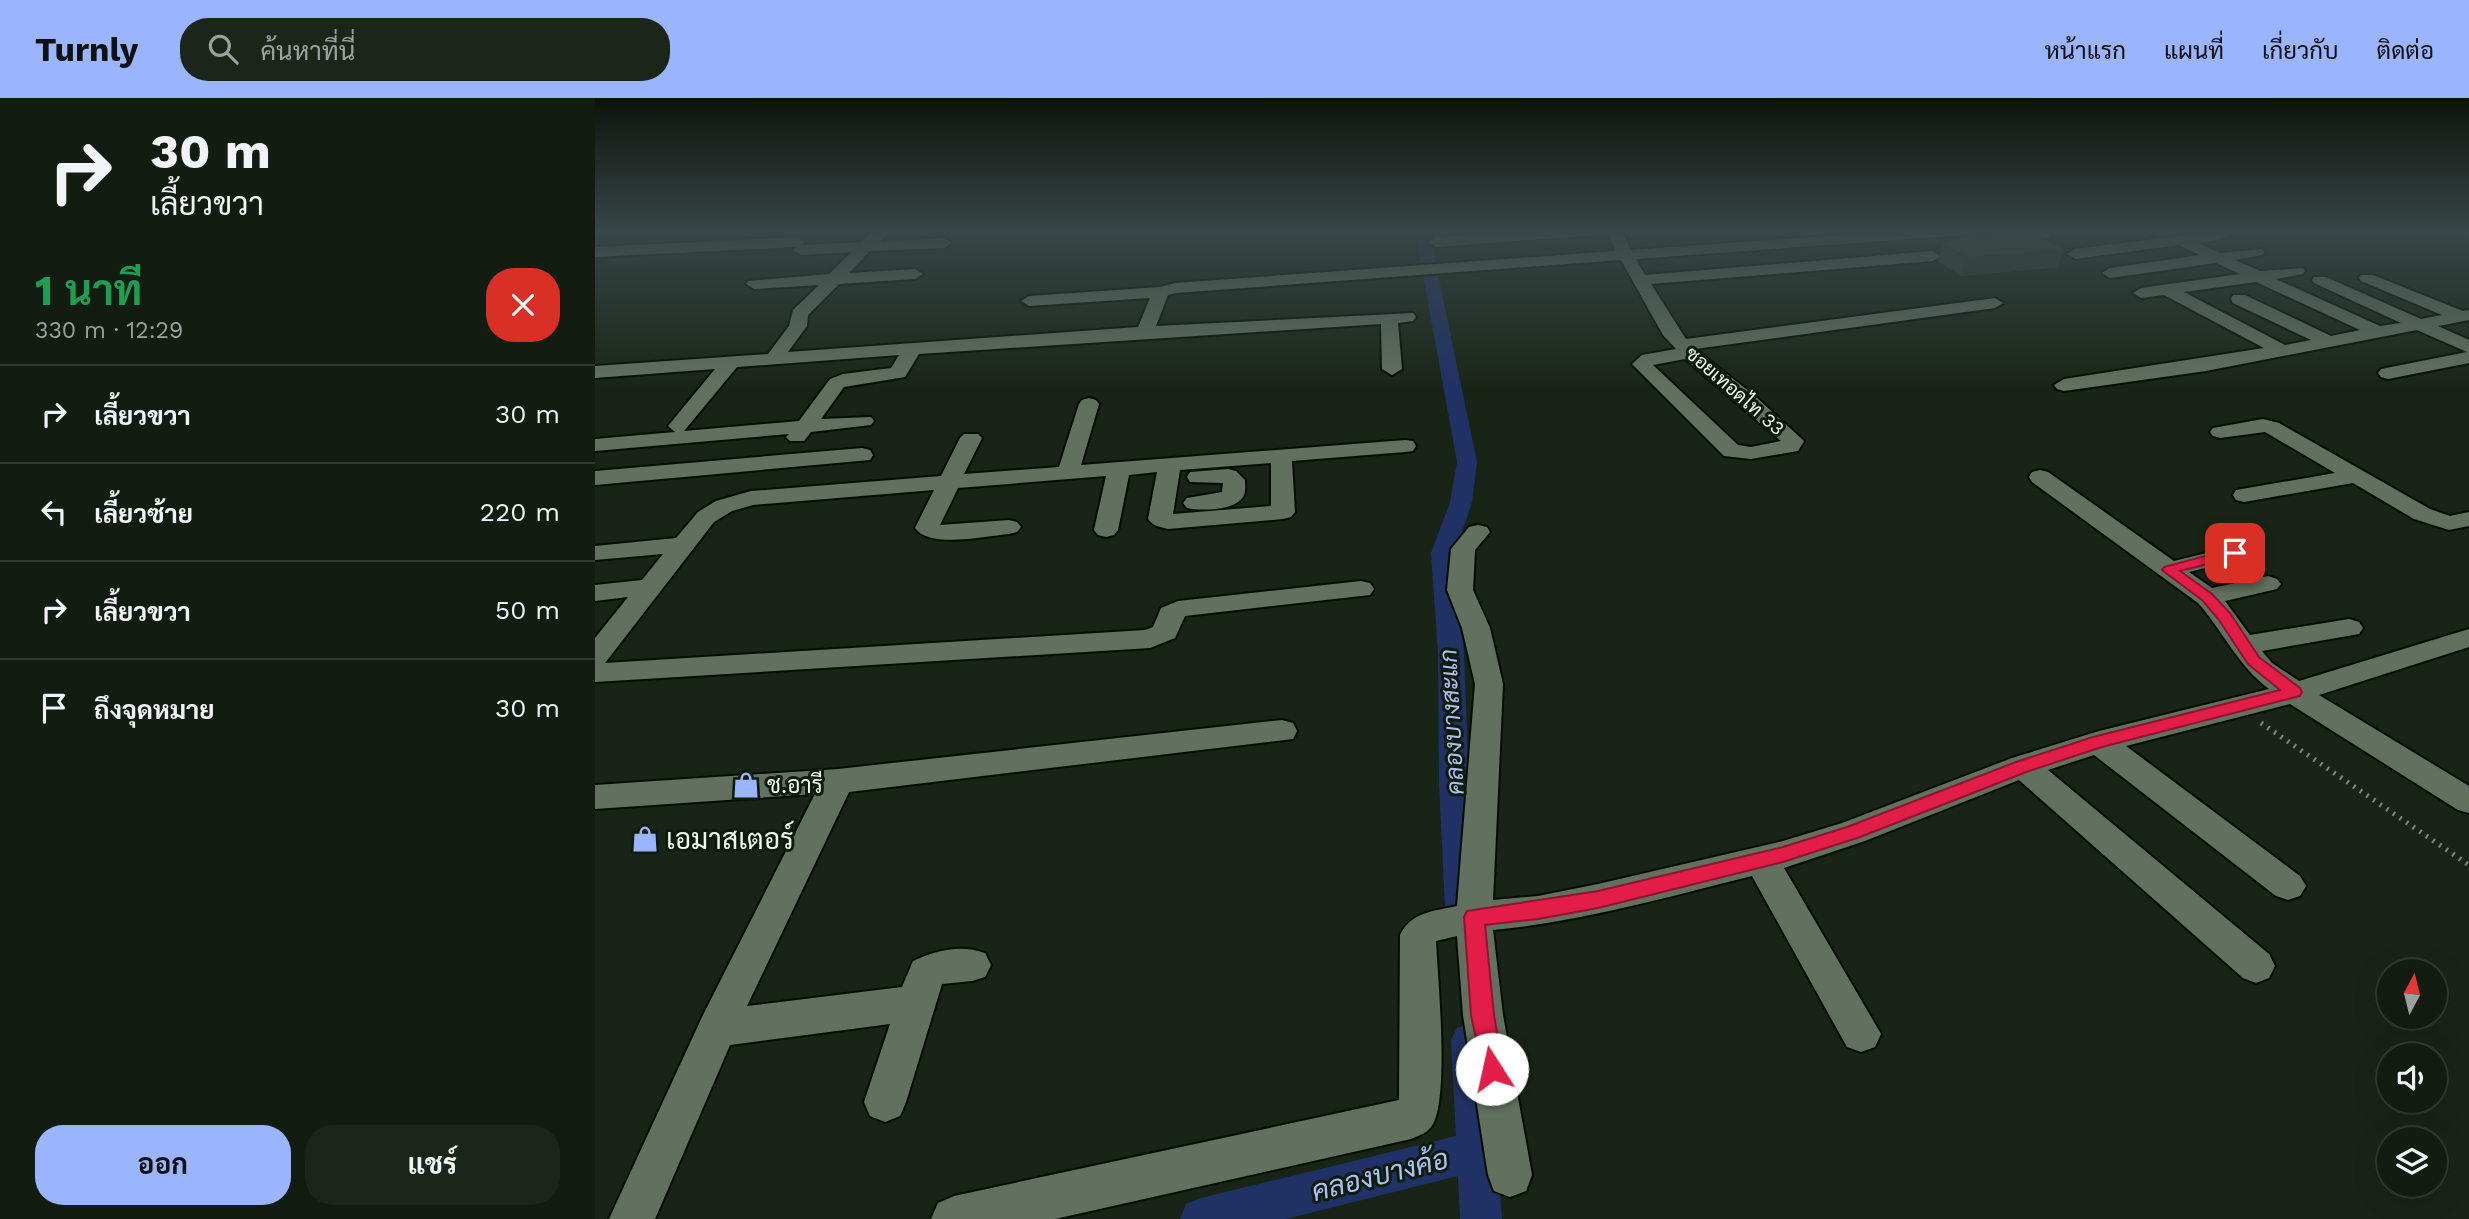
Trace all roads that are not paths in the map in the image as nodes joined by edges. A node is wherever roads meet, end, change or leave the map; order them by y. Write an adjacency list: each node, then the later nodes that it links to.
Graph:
1 (763, 283): 9 (street)
2 (828, 283): 26 (street)
3 (1236, 283): 11 (street)
4 (1643, 283): 23 (street, ซอยเทอดไท 33)
5 (2208, 283): 10 (street)
6 (2269, 283): 19 (street)
7 (2329, 283): 17 (street)
8 (2381, 283): 16 (street)
9 (754, 284)
10 (2166, 289): 12 (street); 24 (street)
11 (1161, 292): 14 (street); 18 (street)
12 (2141, 293)
13 (2239, 299): 20 (street)
14 (1029, 301)
15 (1995, 303): 23 (street)
16 (2465, 316): 17 (street)
17 (2421, 326): 19 (street); 21 (street)
18 (1146, 332): 22 (street); 28 (street)
19 (2380, 333): 20 (street)
20 (2330, 342): 24 (street)
21 (2469, 346)
22 (913, 348): 26 (street); 35 (street)
23 (1686, 349): 23 (street, ซอยเทอดไท 33)
24 (2283, 351): 31 (street)
25 (2469, 357): 30 (street)
26 (774, 358): 27 (street)
27 (733, 361): 29 (street); 34 (street)
28 (1392, 369)
29 (595, 372)
30 (2388, 373)
31 (2064, 385)
32 (1089, 404): 42 (street)
33 (865, 421): 35 (street)
34 (678, 426)
35 (804, 427): 38 (street); 40 (street)
36 (2220, 432): 44 (street)
37 (971, 438): 47 (street)
38 (595, 445)
39 (862, 456): 40 (street)
40 (780, 462): 46 (street); 49 (street)
41 (1119, 468): 42 (street); 43 (street); 53 (street)
42 (1068, 472): 47 (street)
43 (1169, 472): 50 (street); 50 (street); 50 (street)
44 (2356, 476): 48 (street); 51 (street)
45 (2040, 477): 58 (street)
46 (595, 478)
47 (947, 482): 49 (street); 52 (street)
48 (2244, 495)
49 (751, 498): 55 (street)
50 (1162, 506)
51 (2469, 519)
52 (1009, 527)
53 (1106, 530)
54 (1478, 533): 78 (street)
55 (683, 545): 56 (street); 60 (street)
56 (595, 553)
57 (2235, 553): 58 (street)
58 (2169, 570): 63 (street)
59 (2268, 584): 63 (street)
60 (652, 587): 62 (street); 67 (street)
61 (1361, 589): 68 (street)
62 (595, 593)
63 (2207, 597): 66 (street)
64 (2349, 628): 66 (street)
65 (2469, 638): 69 (street)
66 (2242, 645): 69 (street)
67 (595, 657)
68 (595, 673)
69 (2294, 692): 71 (street); 75 (street)
70 (1282, 731): 73 (street)
71 (2099, 741): 72 (street); 77 (street)
72 (2023, 766): 76 (street); 80 (street)
73 (838, 780): 74 (street); 82 (street)
74 (595, 797)
75 (2469, 801)
76 (1761, 860): 78 (street); 83 (street)
77 (2288, 886)
78 (1470, 918): 85 (street); 87 (street)
79 (972, 965): 81 (street)
80 (2256, 966)
81 (915, 1003): 82 (street); 84 (street)
82 (717, 1028): 86 (street)
83 (1861, 1034)
84 (885, 1102)
85 (1510, 1175)
86 (632, 1219)
87 (954, 1219)

